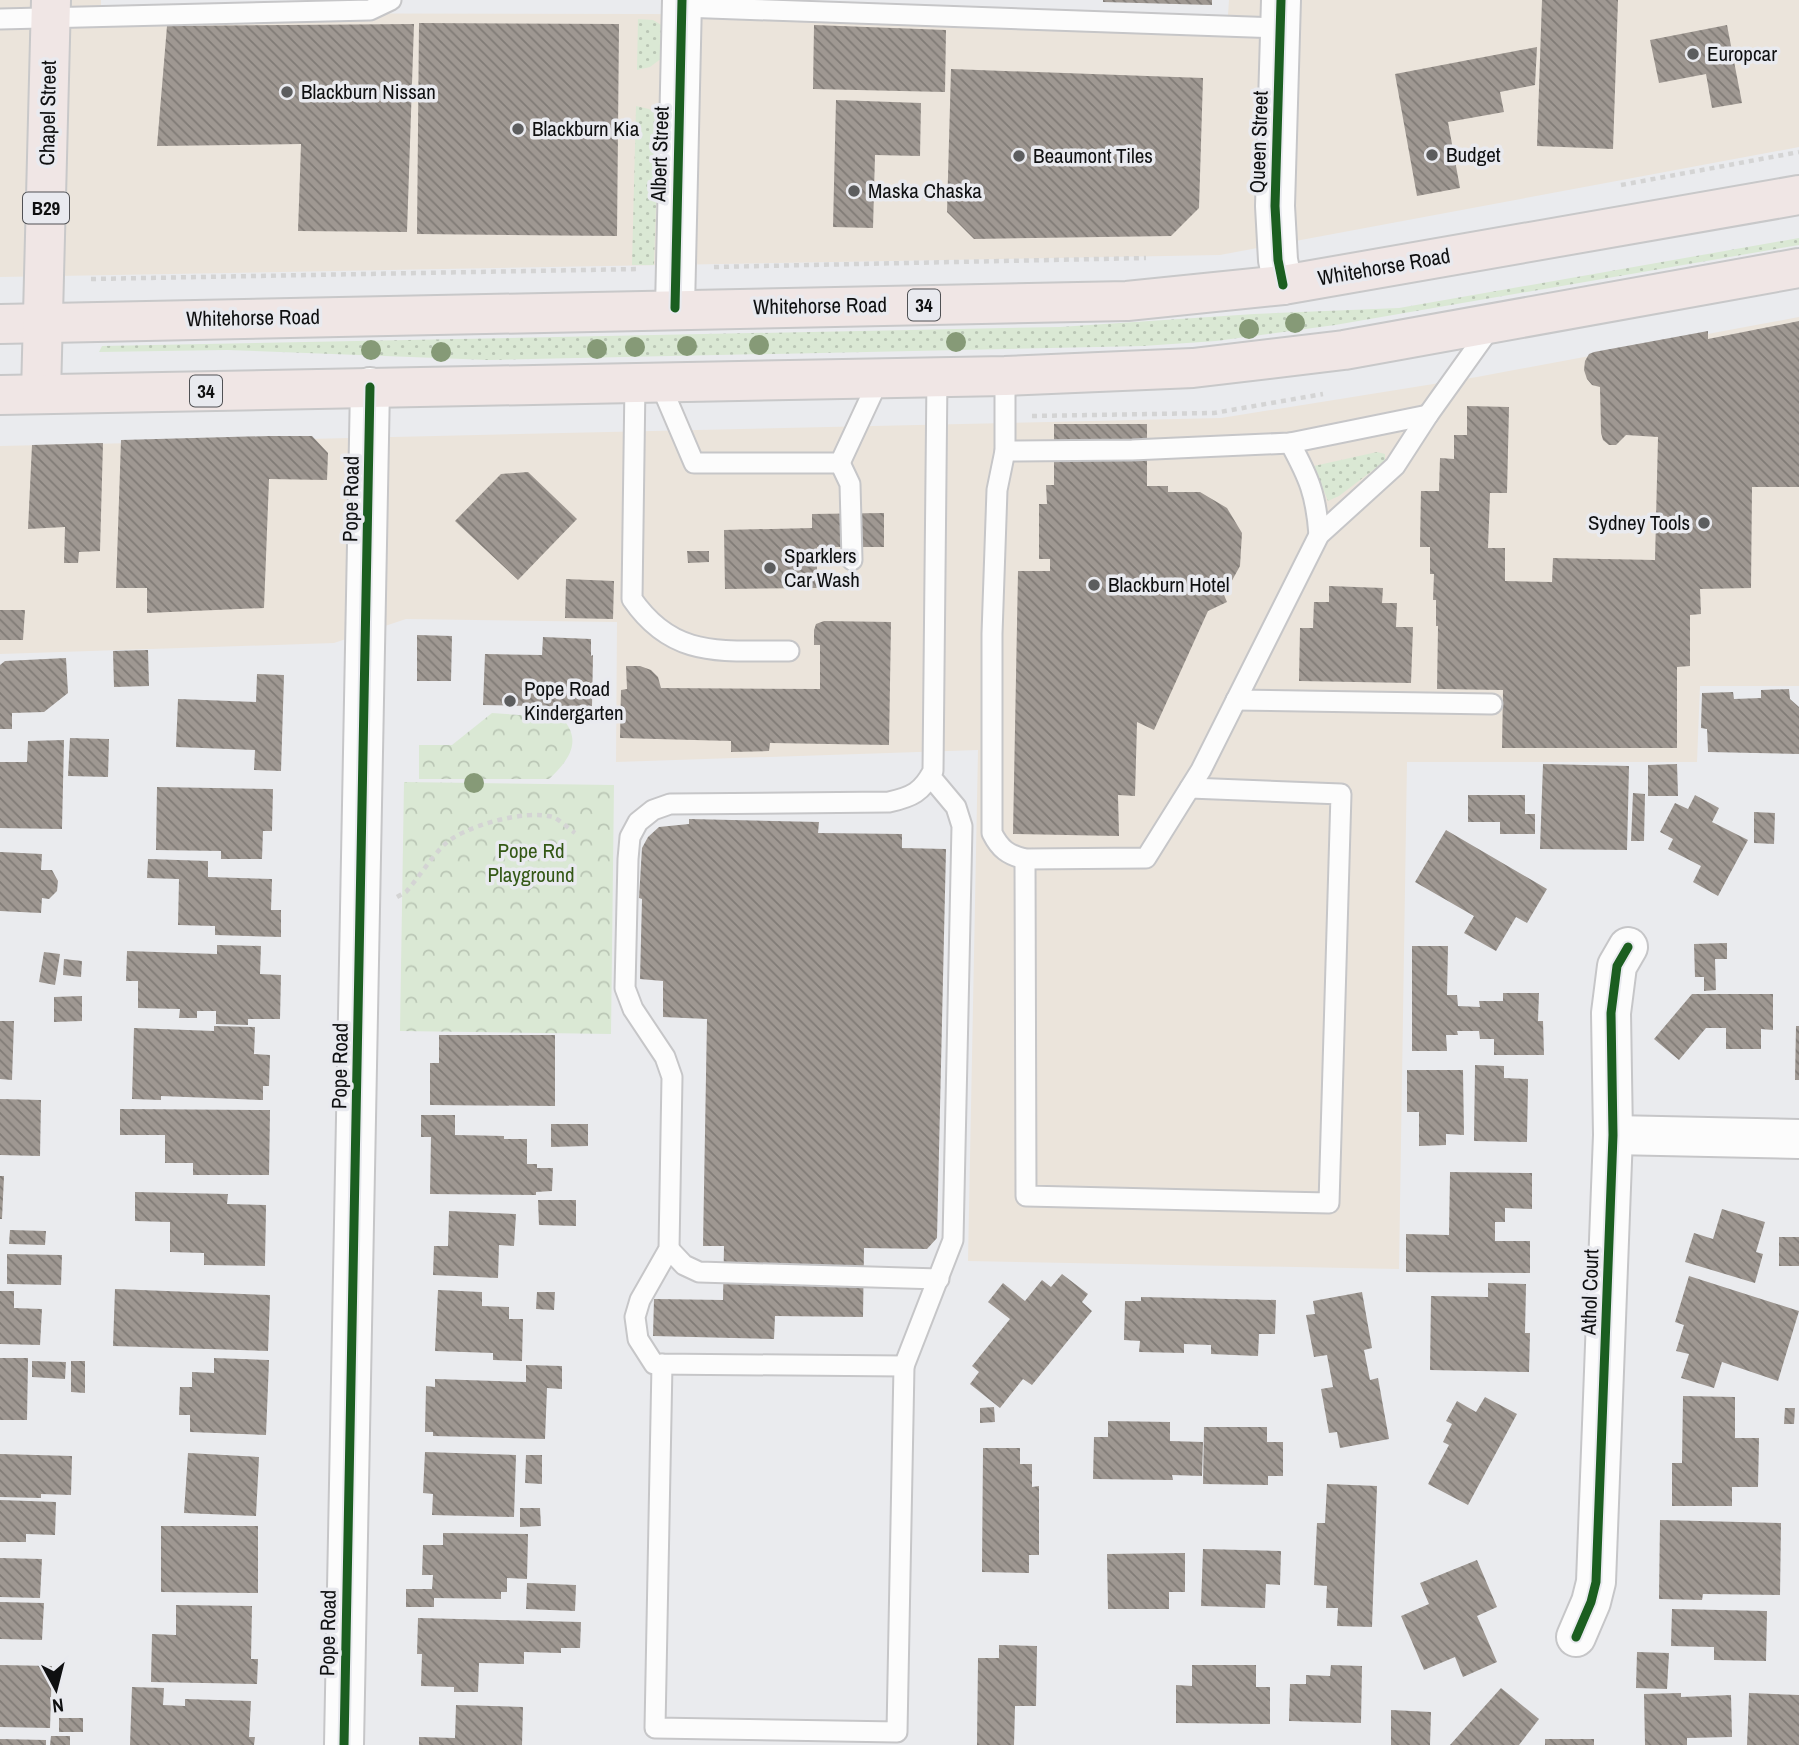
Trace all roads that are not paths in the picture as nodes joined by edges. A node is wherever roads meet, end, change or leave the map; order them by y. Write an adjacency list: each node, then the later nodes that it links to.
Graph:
1 (391, 0): 3 (lane)
2 (682, 4): 4 (lane); 9 (street, Albert Street)
3 (51, 9): 5 (lane); 10 (main road, Chapel Street / B29)
4 (1280, 14): 8 (street, Queen Street)
5 (0, 19)
6 (1799, 195): 8 (main road, Whitehorse Road / 34)
7 (1799, 269): 12 (main road, 34)
8 (1283, 285): 9 (main road, Whitehorse Road / 34)
9 (675, 308): 10 (main road, Whitehorse Road / 34)
10 (41, 323): 11 (main road, Whitehorse Road / 34); 18 (main road, Chapel Street / B29)
11 (0, 324)
12 (1493, 324): 14 (main road, 34); 20 (lane)
13 (937, 376): 14 (main road, 34); 15 (main road, 34); 29 (lane)
14 (1005, 376): 22 (lane)
15 (880, 377): 16 (main road, 34); 23 (lane)
16 (647, 381): 17 (main road, 34); 23 (lane); 26 (lane)
17 (370, 387): 18 (main road, 34); 40 (street, Pope Road)
18 (41, 394): 19 (main road, 34)
19 (0, 395)
20 (1427, 415): 21 (lane); 24 (lane)
21 (1290, 443): 22 (lane); 24 (lane)
22 (1005, 451): 31 (lane)
23 (840, 463): 25 (lane)
24 (1319, 535): 27 (lane)
25 (852, 560)
26 (789, 651)
27 (1236, 700): 28 (lane); 30 (lane)
28 (1492, 704)
29 (930, 776): 35 (lane); 36 (lane)
30 (1190, 788): 31 (lane); 31 (lane)
31 (1025, 859)
32 (1628, 947): 33 (street, Athol Court)
33 (1613, 1135): 34 (street); 39 (street, Athol Court)
34 (1799, 1139)
35 (669, 1249): 36 (lane); 37 (lane)
36 (939, 1279): 38 (lane)
37 (662, 1364): 38 (lane); 38 (lane)
38 (904, 1366)
39 (1576, 1637)
40 (344, 1745)

